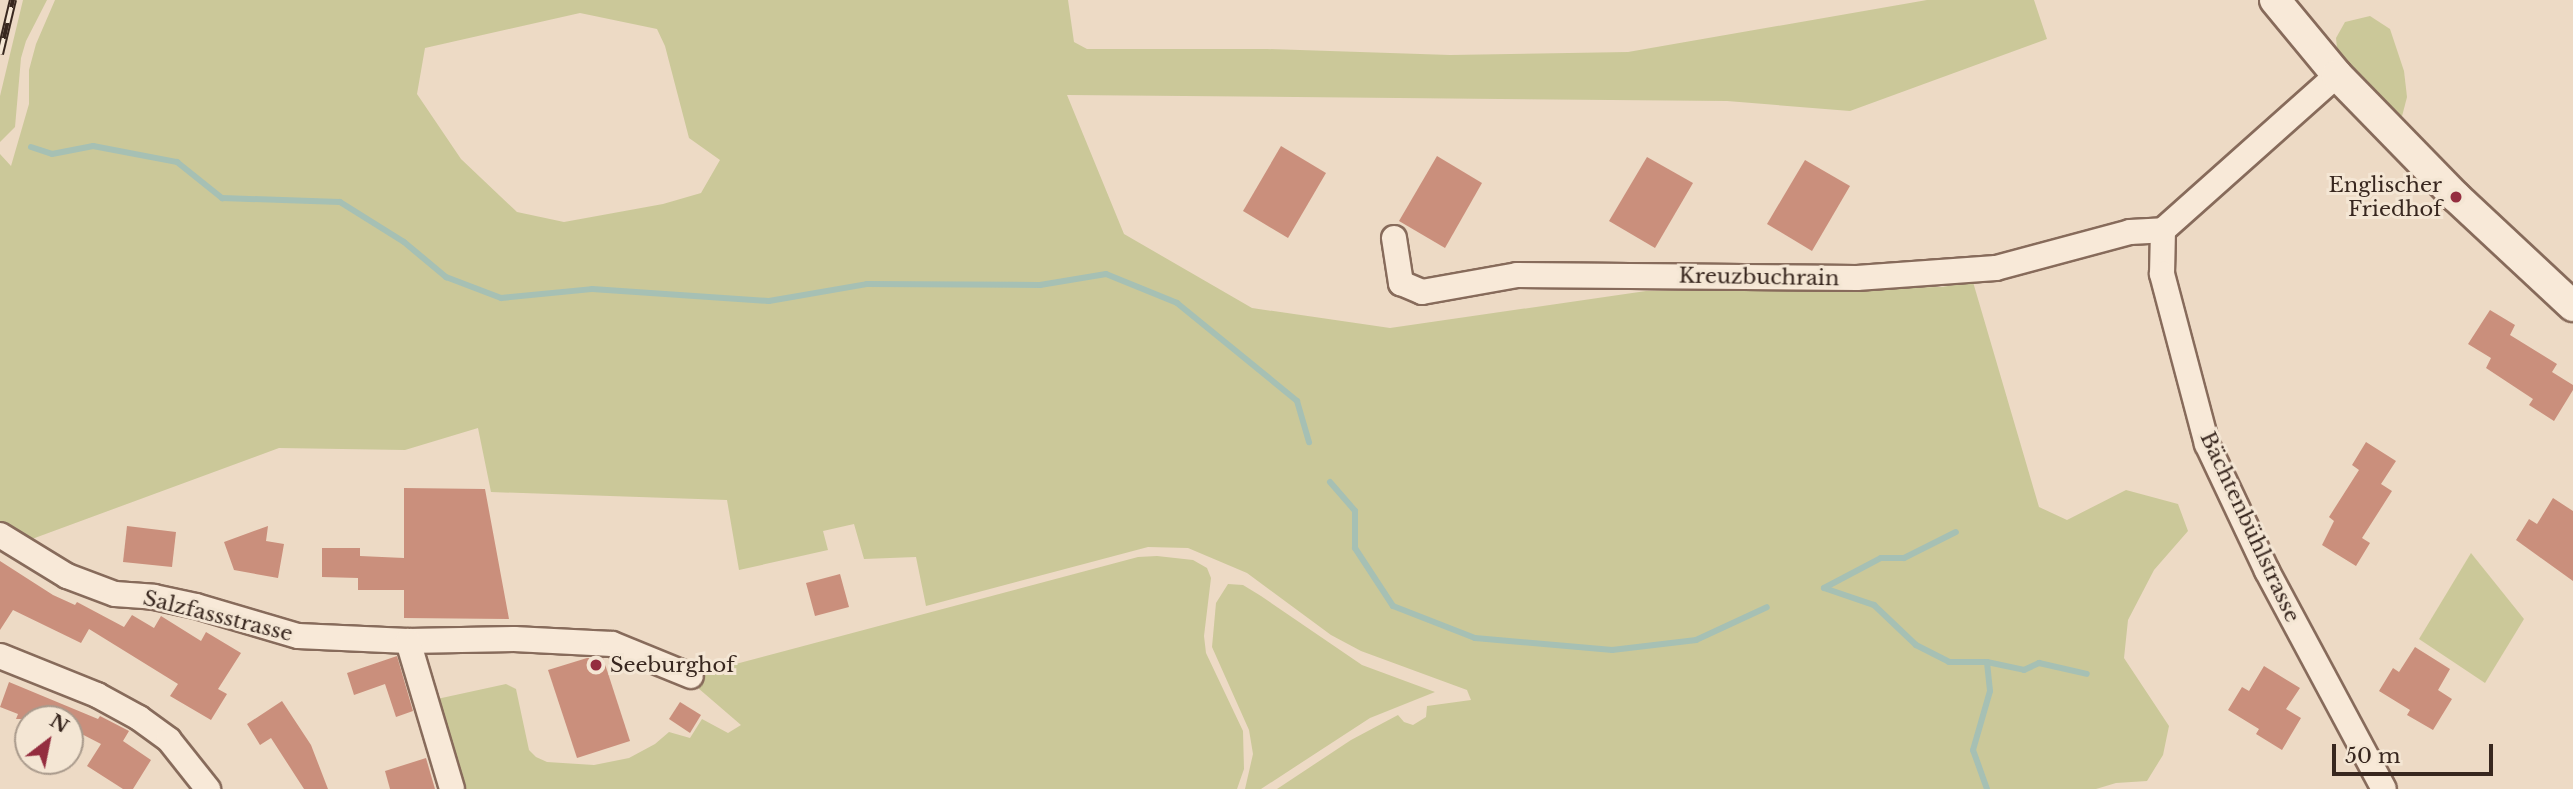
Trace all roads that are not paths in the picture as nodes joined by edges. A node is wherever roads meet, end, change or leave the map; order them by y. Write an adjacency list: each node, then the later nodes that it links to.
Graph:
1 (2275, 0): 2 (street)
2 (2337, 75): 3 (street); 5 (street)
3 (2163, 230): 4 (street, Kreuzbuchrain); 12 (street, Bächtenbühlstrasse)
4 (1394, 237)
5 (2573, 306)
6 (0, 535): 7 (street, Salzfassstrasse)
7 (408, 641): 9 (street, Salzfassstrasse); 11 (street)
8 (0, 656): 10 (street)
9 (691, 676)
10 (208, 789)
11 (452, 789)
12 (2384, 789)

